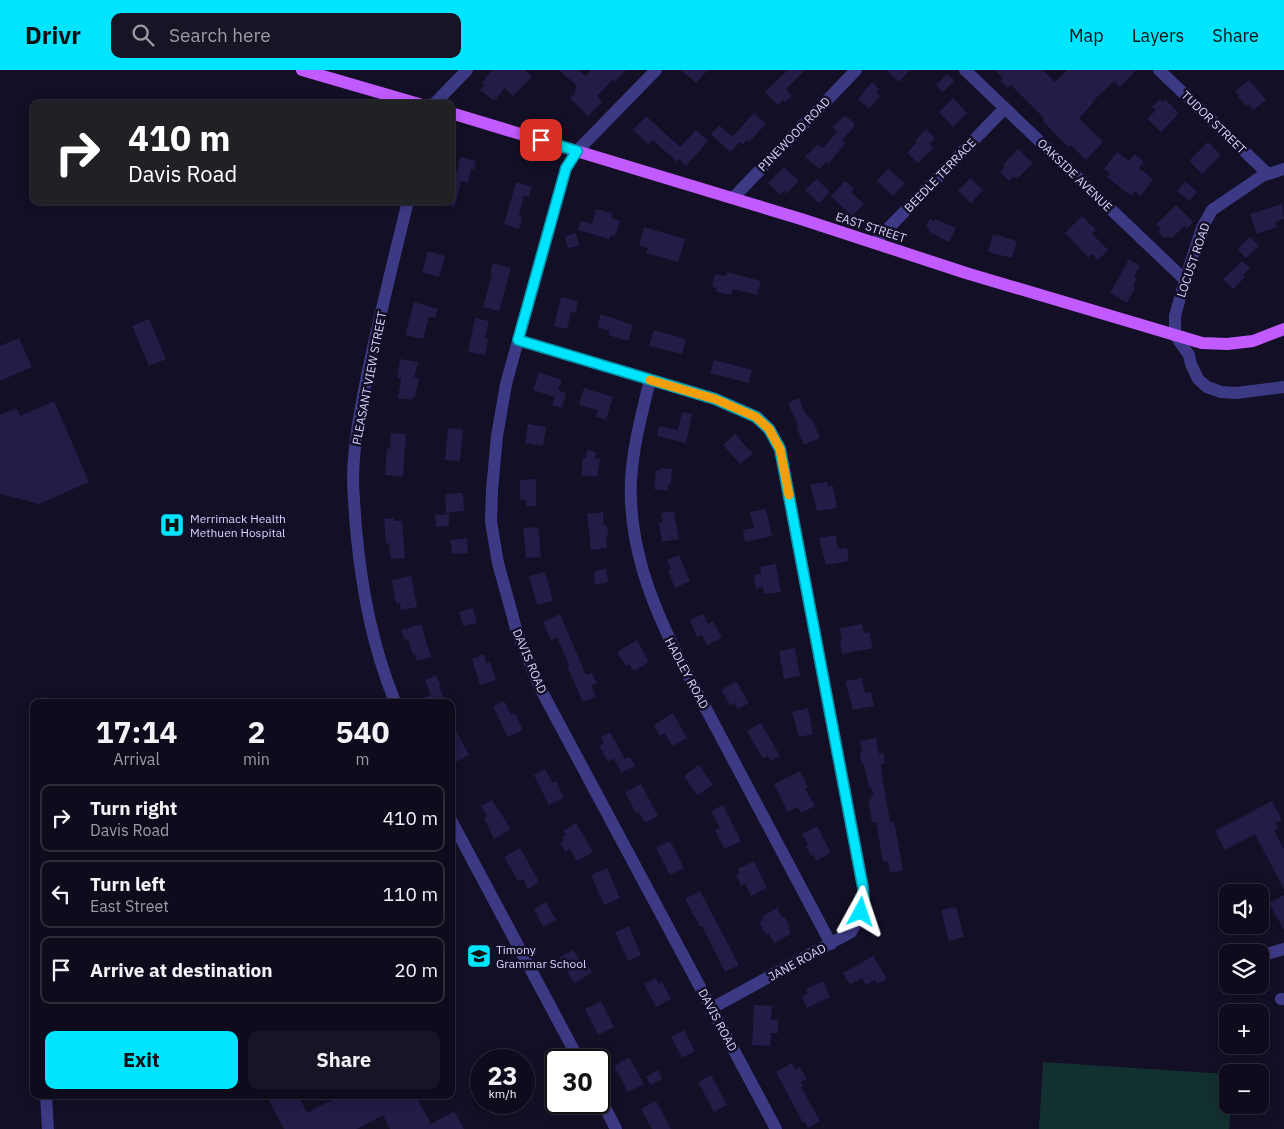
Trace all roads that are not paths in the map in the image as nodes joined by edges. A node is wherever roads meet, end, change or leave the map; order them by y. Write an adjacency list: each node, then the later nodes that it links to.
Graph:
1 (302, 70): 7 (main road)
2 (467, 70): 8 (street)
3 (656, 70): 11 (street, DAVIS ROAD)
4 (856, 70): 14 (street, PINEWOOD ROAD)
5 (965, 70): 9 (street, OAKSIDE AVENUE)
6 (1159, 70): 13 (street, TUDOR STREET)
7 (405, 100)
8 (438, 100)
9 (1005, 108): 16 (street, BEEDLE TERRACE); 17 (street, OAKSIDE AVENUE)
10 (455, 114): 11 (main road, EAST STREET)
11 (577, 151): 14 (main road, EAST STREET); 20 (street, DAVIS ROAD)
12 (1284, 169): 13 (street, LOCUST ROAD)
13 (1268, 174): 17 (street, LOCUST ROAD)
14 (733, 198): 16 (main road, EAST STREET)
15 (407, 205): 23 (street, PLEASANT VIEW STREET)
16 (874, 243): 19 (main road, EAST STREET)
17 (1185, 280): 19 (street, LOCUST ROAD)
18 (1284, 329): 19 (main road, EAST STREET)
19 (1175, 335): 22 (street)
20 (518, 340): 21 (street, JANE ROAD); 28 (street, DAVIS ROAD)
21 (650, 380): 25 (street, HADLEY ROAD); 25 (street, JANE ROAD)
22 (1284, 387)
23 (394, 699)
24 (455, 828): 29 (street)
25 (831, 944): 28 (street, JANE ROAD)
26 (1284, 949): 27 (street)
27 (1269, 953)
28 (712, 1008): 34 (street, DAVIS ROAD)
29 (573, 1049)
30 (46, 1099): 32 (street)
31 (608, 1114): 33 (street)
32 (48, 1129)
33 (616, 1129)
34 (776, 1129)

